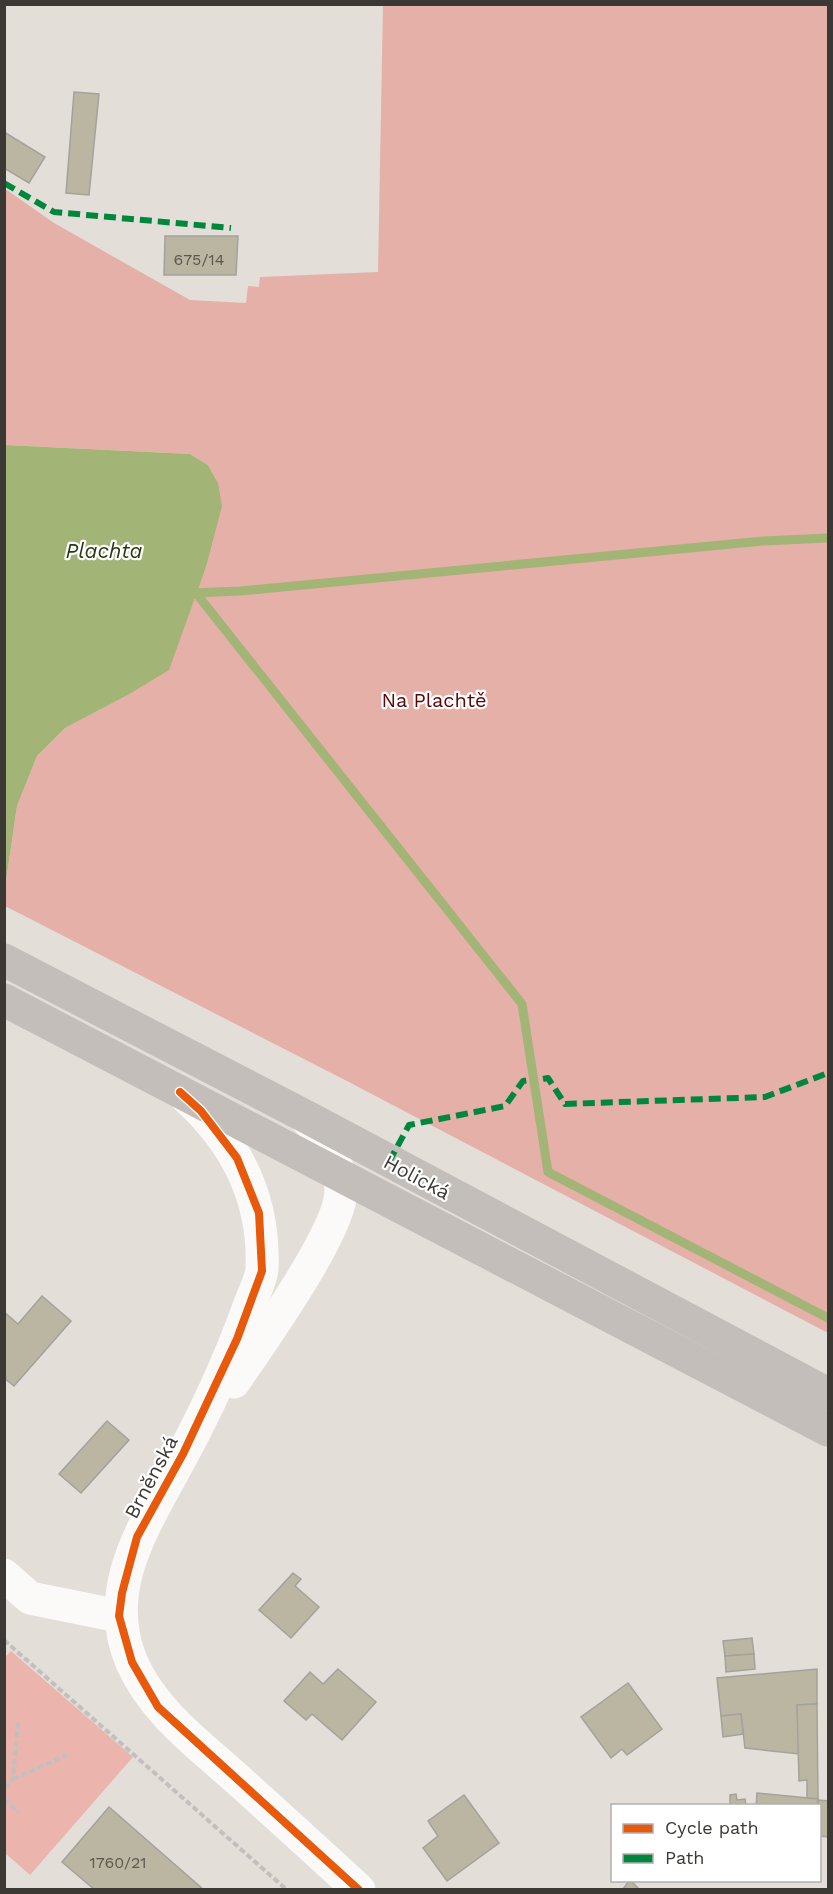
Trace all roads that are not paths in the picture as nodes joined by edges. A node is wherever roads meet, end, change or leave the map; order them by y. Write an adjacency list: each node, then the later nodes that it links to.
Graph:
1 (4, 960): 4 (main road, Holická)
2 (4, 1000): 3 (main road, Holická)
3 (180, 1092): 5 (main road, Holická); 10 (street, Brněnská)
4 (303, 1115): 5 (street, Brněnská); 8 (main road, Holická)
5 (338, 1175): 6 (main road, Holická); 7 (street, Brněnská)
6 (401, 1208): 7 (street, Brněnská); 9 (main road, Holická)
7 (328, 1231): 10 (street, Brněnská)
8 (828, 1394)
9 (828, 1430)
10 (183, 1455): 12 (street, Brněnská)
11 (4, 1575): 12 (street)
12 (119, 1616): 13 (street, Brněnská)
13 (359, 1890)

